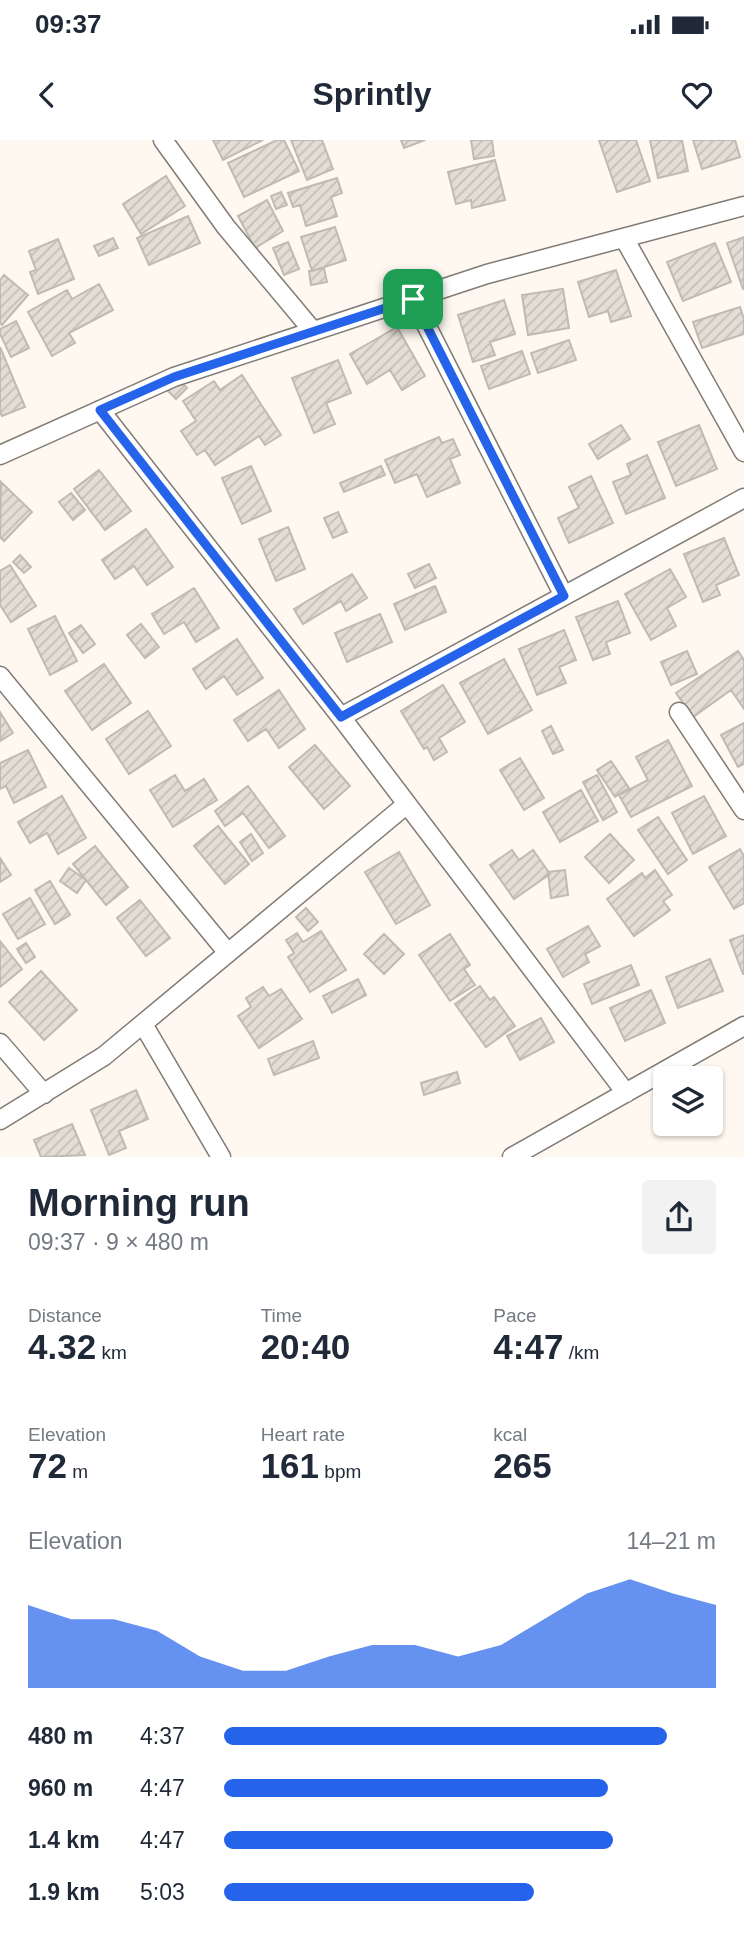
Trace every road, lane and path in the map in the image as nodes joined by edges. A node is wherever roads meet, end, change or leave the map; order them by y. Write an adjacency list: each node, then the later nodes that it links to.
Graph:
1 (163, 140): 5 (street)
2 (744, 206): 3 (street)
3 (624, 238): 4 (street); 7 (street)
4 (413, 299): 5 (street); 10 (street)
5 (313, 331): 6 (street)
6 (100, 410): 8 (street); 13 (street)
7 (744, 452)
8 (0, 455)
9 (744, 498): 10 (street)
10 (564, 596): 13 (street)
11 (0, 676): 16 (street)
12 (679, 712): 15 (street)
13 (341, 717): 14 (street)
14 (407, 804): 16 (street); 20 (street)
15 (744, 810)
16 (228, 953): 17 (street)
17 (143, 1024): 21 (street); 23 (street)
18 (744, 1026): 20 (street)
19 (0, 1043): 21 (street)
20 (626, 1093): 24 (street)
21 (44, 1094): 22 (street)
22 (0, 1120)
23 (221, 1157)
24 (512, 1157)

